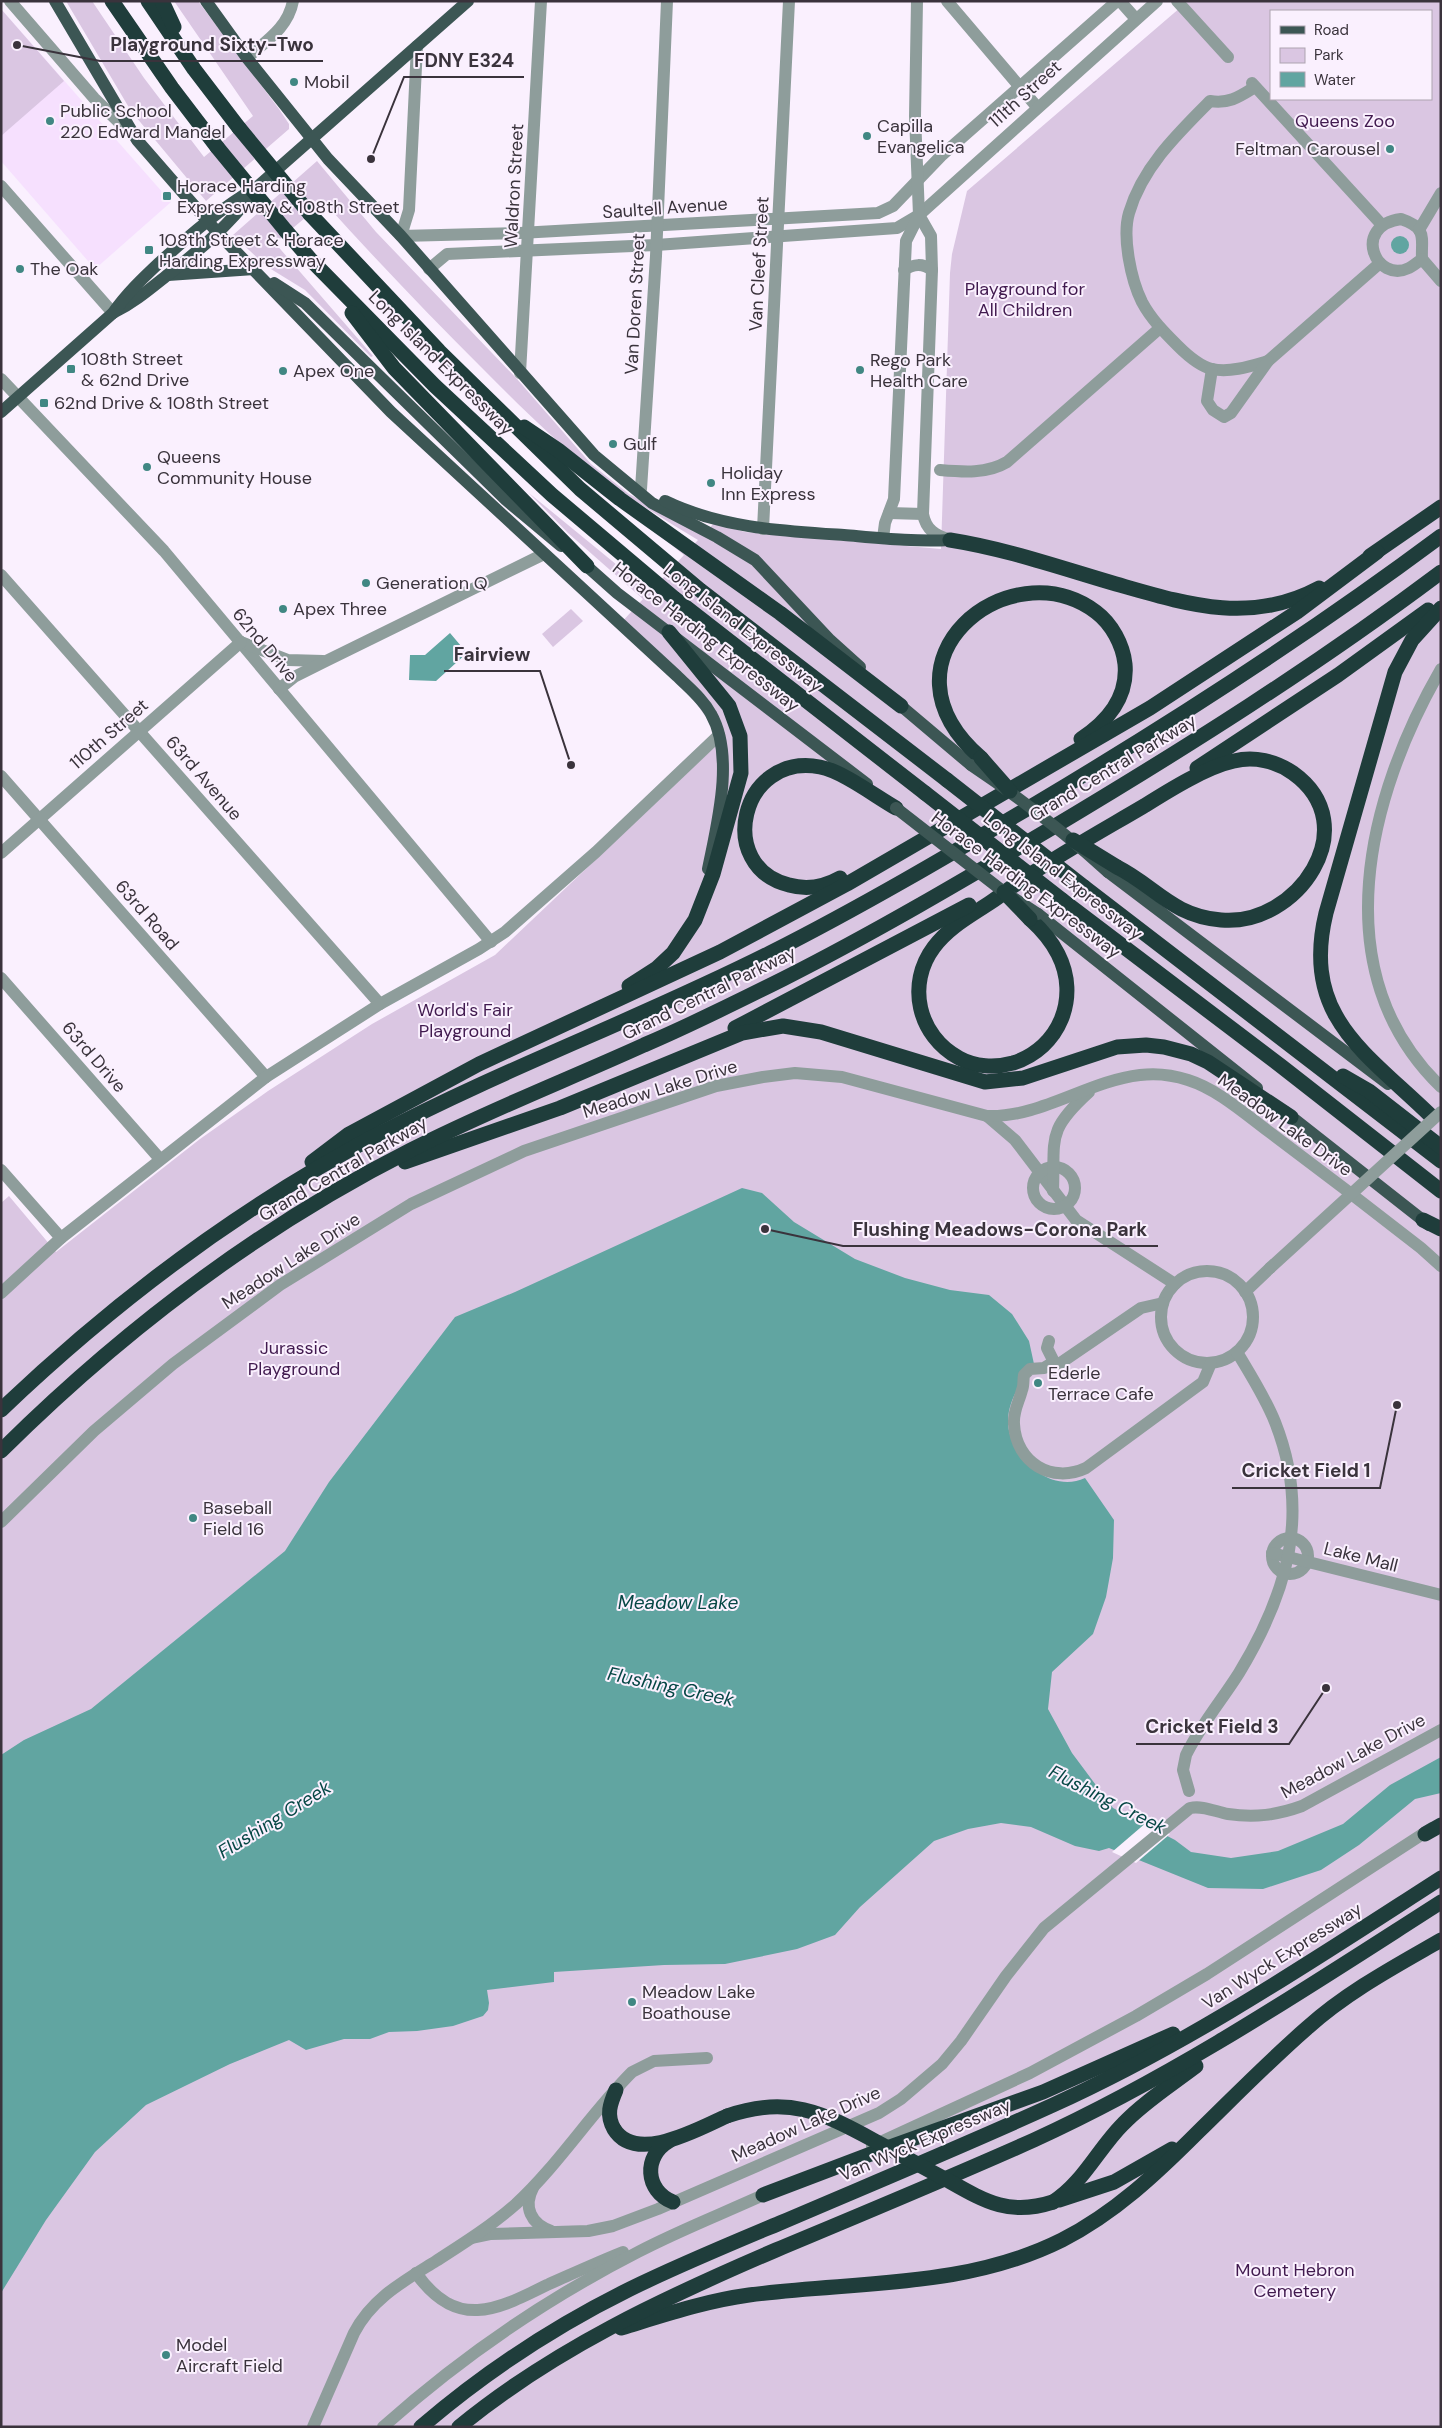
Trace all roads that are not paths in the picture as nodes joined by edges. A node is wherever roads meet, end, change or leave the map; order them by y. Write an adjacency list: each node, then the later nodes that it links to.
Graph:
1 (10, 1): 25 (street)
2 (55, 1): 25 (main road)
3 (112, 1): 44 (highway, Long Island Expressway, bridge)
4 (148, 1): 21 (highway, Long Island Expressway)
5 (162, 1): 21 (highway)
6 (206, 1): 20 (main road)
7 (293, 1): 20 (street)
8 (468, 1): 18 (main road)
9 (541, 1): 37 (street, Waldron Street)
10 (667, 1): 34 (street, Van Doren Street)
11 (789, 1): 31 (street, Van Cleef Street)
12 (917, 1): 26 (street)
13 (947, 1): 22 (street)
14 (1119, 1): 17 (street); 22 (street, 111th Street)
15 (1157, 1): 17 (street, 111th Street)
16 (1177, 1): 19 (street)
17 (1136, 19): 23 (street, 111th Street)
18 (418, 46): 24 (main road); 38 (street)
19 (1228, 57)
20 (247, 58): 24 (main road)
21 (194, 69): 60 (highway, Long Island Expressway, bridge)
22 (1021, 86): 23 (street); 26 (street, 111th Street)
23 (1037, 106): 30 (street, 111th Street)
24 (312, 139): 28 (main road); 38 (main road)
25 (137, 140): 32 (main road)
26 (918, 180): 30 (street); 31 (street, Saultell Avenue)
27 (1, 186): 53 (street)
28 (257, 187): 32 (main road); 36 (main road)
29 (1441, 193): 35 (street)
30 (919, 215): 40 (street, Saultell Avenue); 49 (street); 50 (street)
31 (779, 218): 34 (street, Saultell Avenue); 40 (street, Van Cleef Street)
32 (207, 220): 36 (main road); 53 (main road)
33 (1382, 225): 35 (street); 46 (street); 54 (street)
34 (657, 226): 37 (street, Saultell Avenue); 41 (street, Van Doren Street)
35 (1419, 230): 45 (street)
36 (218, 233): 47 (main road); 51 (main road)
37 (529, 233): 39 (street, Saultell Avenue); 42 (street, Waldron Street)
38 (401, 236): 39 (street, Saultell Avenue); 48 (main road)
39 (452, 236): 43 (street)
40 (778, 236): 41 (street, Saultell Avenue); 68 (street, Van Cleef Street)
41 (656, 245): 42 (street, Saultell Avenue); 64 (street, Van Doren Street)
42 (528, 250): 43 (street, Saultell Avenue); 57 (street, Waldron Street)
43 (447, 254): 48 (street)
44 (310, 259): 74 (highway); 121 (highway, Long Island Expressway, bridge)
45 (1422, 259): 46 (street); 52 (street)
46 (1380, 264): 55 (street)
47 (254, 269): 51 (main road); 73 (main road); 74 (main road, Horace Harding Expressway)
48 (429, 270): 57 (main road)
49 (904, 270): 50 (street); 66 (street)
50 (932, 270): 67 (street)
51 (168, 275): 53 (main road)
52 (1441, 281)
53 (113, 313): 59 (main road)
54 (1160, 328): 56 (street); 62 (street)
55 (1268, 361): 56 (street); 56 (street)
56 (1212, 369)
57 (520, 373): 63 (main road)
58 (1, 379): 59 (street, 62nd Drive)
59 (18, 398): 61 (main road); 80 (street, 62nd Drive)
60 (494, 406): 84 (highway); 105 (highway, Long Island Expressway, bridge)
61 (1, 412)
62 (940, 470)
63 (622, 480): 64 (main road); 84 (main road)
64 (641, 489): 68 (main road)
65 (1441, 507): 72 (highway)
66 (889, 513): 67 (street); 70 (street)
67 (923, 514): 71 (street)
68 (763, 529): 70 (main road)
69 (1441, 536): 123 (highway, Grand Central Parkway)
70 (883, 538): 71 (main road)
71 (950, 540): 72 (highway)
72 (1377, 552): 89 (highway)
73 (544, 554): 81 (street); 86 (main road)
74 (587, 566): 79 (main road, Horace Harding Expressway)
75 (1441, 572): 119 (highway, Grand Central Parkway)
76 (1, 575): 85 (street, 63rd Avenue)
77 (1441, 601): 90 (highway)
78 (1441, 608): 112 (highway)
79 (669, 632): 91 (main road, Horace Harding Expressway); 100 (highway)
80 (241, 642): 81 (street); 83 (street, 62nd Drive); 85 (street, 110th Street)
81 (326, 661): 83 (street)
82 (1441, 669): 108 (street)
83 (279, 689): 101 (street, 62nd Drive)
84 (901, 706): 87 (main road)
85 (139, 731): 92 (street, 110th Street); 103 (street, 63rd Avenue)
86 (719, 735): 100 (main road); 101 (street)
87 (976, 761): 89 (highway, bridge); 89 (highway)
88 (1, 776): 92 (street, 63rd Road)
89 (1004, 793): 93 (main road, bridge); 94 (highway)
90 (1165, 794): 96 (highway); 97 (highway)
91 (896, 808): 94 (highway); 98 (main road, Horace Harding Expressway, bridge)
92 (39, 820): 95 (street, 110th Street); 107 (street, 63rd Road)
93 (1073, 840): 96 (highway, bridge)
94 (916, 842): 104 (highway)
95 (1, 853)
96 (1112, 870): 112 (main road)
97 (1026, 877): 99 (highway); 106 (highway)
98 (1004, 892): 99 (highway, bridge)
99 (1034, 917): 111 (main road, Horace Harding Expressway)
100 (696, 920): 104 (highway)
101 (491, 942): 103 (street)
102 (1, 978): 114 (street, 63rd Drive)
103 (380, 1004): 107 (street)
104 (556, 1026): 123 (highway)
105 (1294, 1048): 113 (highway); 115 (highway, Long Island Expressway)
106 (693, 1052): 111 (highway); 119 (highway)
107 (266, 1077): 114 (street)
108 (1441, 1087)
109 (1093, 1088): 110 (street, Meadow Lake Drive); 116 (street); 128 (street, Meadow Lake Drive)
110 (987, 1116): 118 (street); 139 (street, Meadow Lake Drive)
111 (1291, 1117): 124 (main road, Horace Harding Expressway)
112 (1437, 1117): 130 (street, bridge)
113 (1441, 1147)
114 (160, 1159): 127 (street)
115 (1441, 1161)
116 (1054, 1168): 118 (street); 120 (street); 122 (street)
117 (1, 1170): 127 (street)
118 (1040, 1174): 120 (street); 122 (street)
119 (360, 1178): 138 (highway, Grand Central Parkway)
120 (1053, 1191): 122 (street)
121 (1441, 1191)
122 (1065, 1206): 129 (street)
123 (243, 1214): 137 (highway, Grand Central Parkway)
124 (1423, 1220): 125 (highway); 126 (main road, Horace Harding Expressway)
125 (1441, 1229)
126 (1441, 1235)
127 (61, 1238): 131 (street)
128 (1441, 1266)
129 (1175, 1284): 130 (street); 132 (street)
130 (1245, 1292): 134 (street)
131 (1, 1293)
132 (1163, 1303): 135 (street); 136 (street)
133 (1049, 1341): 135 (street)
134 (1237, 1352): 135 (street); 140 (street)
135 (1211, 1363)
136 (1059, 1364)
137 (1, 1410)
138 (1, 1451)
139 (1, 1522)
140 (1293, 1538): 141 (street); 142 (street); 143 (street)
141 (1272, 1553): 142 (street, Lake Mall); 144 (street)
142 (1289, 1557): 143 (street, Lake Mall); 144 (street)
143 (1307, 1561): 144 (street); 145 (street, Lake Mall)
144 (1286, 1573): 147 (street)
145 (1441, 1595)
146 (1441, 1730): 163 (street, Meadow Lake Drive)
147 (1189, 1791)
148 (1441, 1824): 149 (highway)
149 (1425, 1834): 162 (street)
150 (1441, 1866): 153 (highway)
151 (1441, 1878): 153 (highway, Van Wyck Expressway)
152 (1441, 1902): 156 (highway)
153 (1361, 1929): 155 (highway, Van Wyck Expressway)
154 (1441, 1940): 159 (highway)
155 (1252, 1998): 162 (highway); 172 (highway, Van Wyck Expressway)
156 (1263, 2016): 164 (highway); 169 (highway)
157 (707, 2058): 158 (street)
158 (616, 2090): 160 (highway); 161 (street)
159 (1213, 2118): 164 (highway); 169 (highway)
160 (670, 2140): 163 (highway); 164 (highway, bridge)
161 (536, 2184): 165 (street); 166 (street)
162 (763, 2195): 167 (street)
163 (672, 2202): 165 (street, Meadow Lake Drive)
164 (1053, 2202)
165 (557, 2232): 166 (street, Meadow Lake Drive)
166 (472, 2238): 168 (street)
167 (666, 2238): 168 (street); 171 (street)
168 (416, 2273): 170 (street)
169 (589, 2338): 173 (highway)
170 (313, 2427)
171 (383, 2427)
172 (421, 2427)
173 (459, 2427)

